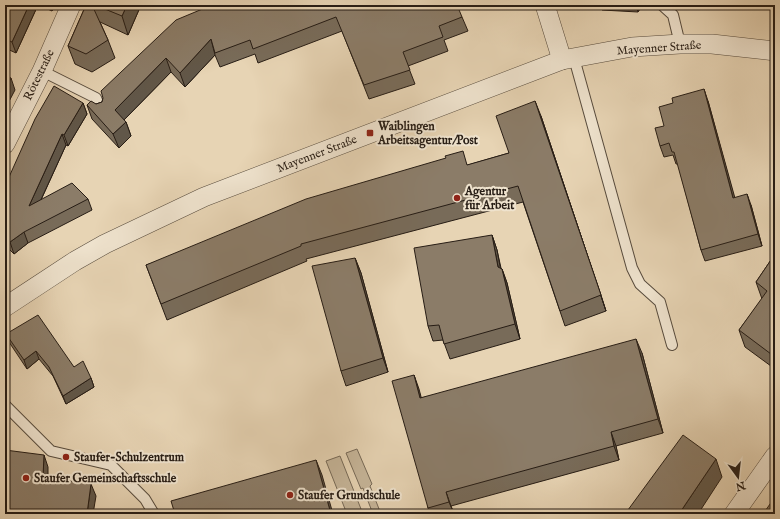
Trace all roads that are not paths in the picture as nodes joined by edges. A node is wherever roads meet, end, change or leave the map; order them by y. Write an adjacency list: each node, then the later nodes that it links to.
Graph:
1 (71, 5): 9 (street, Rötestraße)
2 (545, 5): 8 (street)
3 (662, 5): 5 (lane)
4 (775, 40): 6 (street, Mayenner Straße)
5 (680, 44): 6 (street, Mayenner Straße); 8 (street, Mayenner Straße)
6 (743, 47): 7 (street, Mayenner Straße)
7 (775, 50)
8 (568, 59): 12 (street, Mayenner Straße); 13 (lane)
9 (42, 71): 10 (lane); 11 (street, Rötestraße)
10 (102, 112)
11 (5, 144)
12 (5, 307)
13 (672, 345)
14 (5, 405): 16 (lane)
15 (775, 456): 17 (street)
16 (154, 514)
17 (734, 514)

